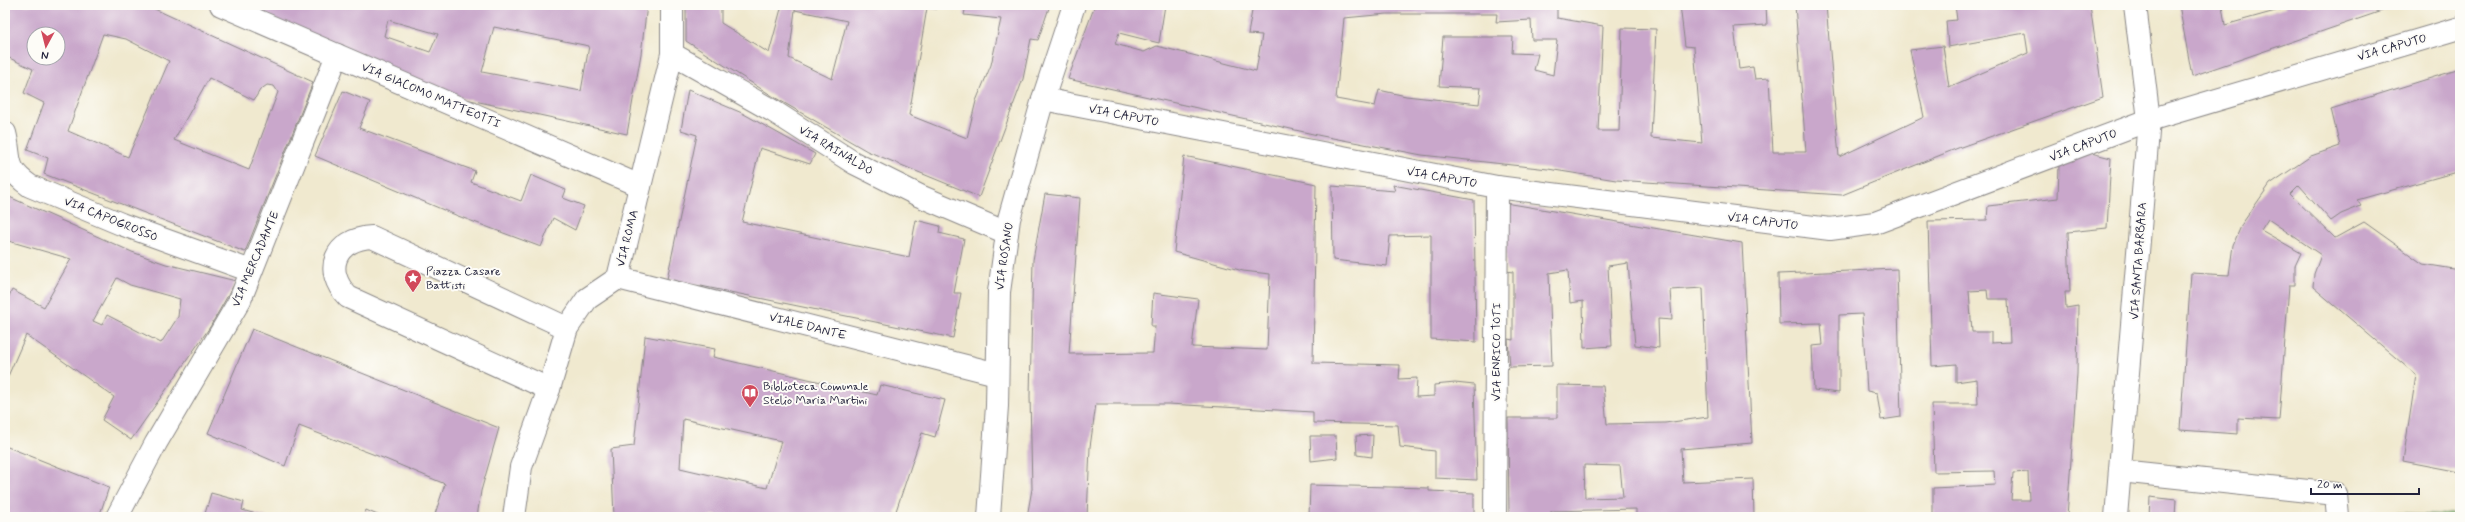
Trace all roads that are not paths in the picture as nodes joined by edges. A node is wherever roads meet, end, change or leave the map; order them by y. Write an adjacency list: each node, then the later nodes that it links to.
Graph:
1 (221, 5): 7 (street, VIA GIACOMO MATTEOTTI)
2 (672, 5): 6 (street, VIA ROMA)
3 (1074, 5): 8 (street, VIA ROSANO)
4 (2135, 5): 9 (street, VIA SANTA BARBARA)
5 (2460, 28): 9 (street, VIA CAPUTO)
6 (672, 54): 11 (street, VIA ROMA); 13 (street, VIA RAINALDO)
7 (338, 55): 11 (street, VIA GIACOMO MATTEOTTI); 14 (street, VIA MERCADANTE)
8 (1043, 99): 12 (street, VIA CAPUTO); 13 (street, VIA ROSANO)
9 (2149, 120): 12 (street, VIA CAPUTO); 19 (street, VIA SANTA BARBARA)
10 (5, 133): 14 (street, VIA CAPOGROSSO)
11 (640, 186): 15 (street, VIA ROMA)
12 (1497, 187): 23 (street, VIA ENRICO TOTI)
13 (1007, 233): 17 (street, VIA ROSANO)
14 (251, 271): 20 (street, VIA MERCADANTE)
15 (618, 278): 16 (street, VIA ROMA); 17 (street, VIALE DANTE)
16 (568, 328): 18 (street, VIA ROMA); 18 (street)
17 (997, 374): 22 (street, VIA ROSANO)
18 (549, 389): 21 (street, VIA ROMA)
19 (2120, 471): 24 (street, VIA SANTA BARBARA); 25 (street)
20 (117, 517)
21 (514, 517)
22 (989, 517)
23 (1495, 517)
24 (2116, 517)
25 (2338, 517)

